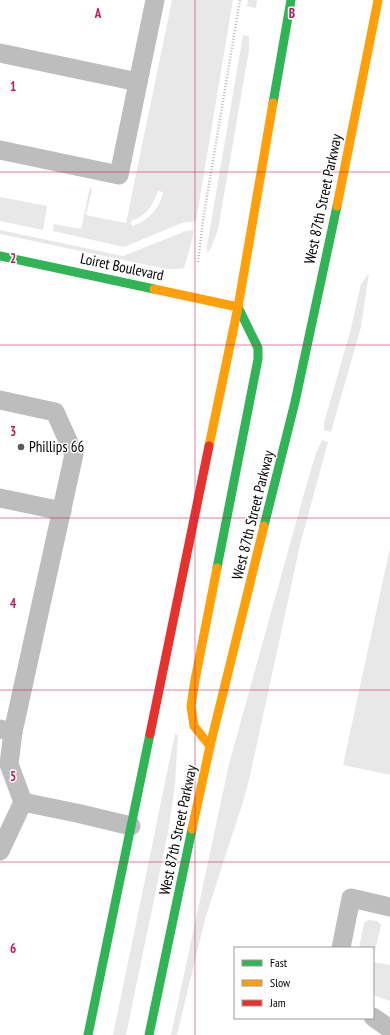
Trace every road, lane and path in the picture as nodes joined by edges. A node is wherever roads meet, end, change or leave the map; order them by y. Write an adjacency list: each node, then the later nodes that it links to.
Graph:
1 (155, 0): 6 (lane)
2 (240, 0): 9 (path)
3 (291, 0): 10 (main road)
4 (378, 0): 15 (main road, West 87th Street Parkway)
5 (0, 53): 6 (lane)
6 (138, 82): 7 (lane)
7 (0, 150)
8 (0, 256): 10 (main road, Loiret Boulevard)
9 (198, 262)
10 (238, 306): 15 (main road); 17 (main road)
11 (0, 400): 13 (lane)
12 (0, 498): 13 (lane)
13 (62, 511): 14 (lane)
14 (7, 730): 16 (lane)
15 (210, 746): 24 (main road, West 87th Street Parkway)
16 (23, 802): 17 (lane); 18 (lane)
17 (131, 826): 23 (main road)
18 (0, 851)
19 (390, 907): 20 (lane)
20 (341, 947)
21 (374, 1018): 22 (lane)
22 (390, 1029)
23 (88, 1035)
24 (149, 1035)

